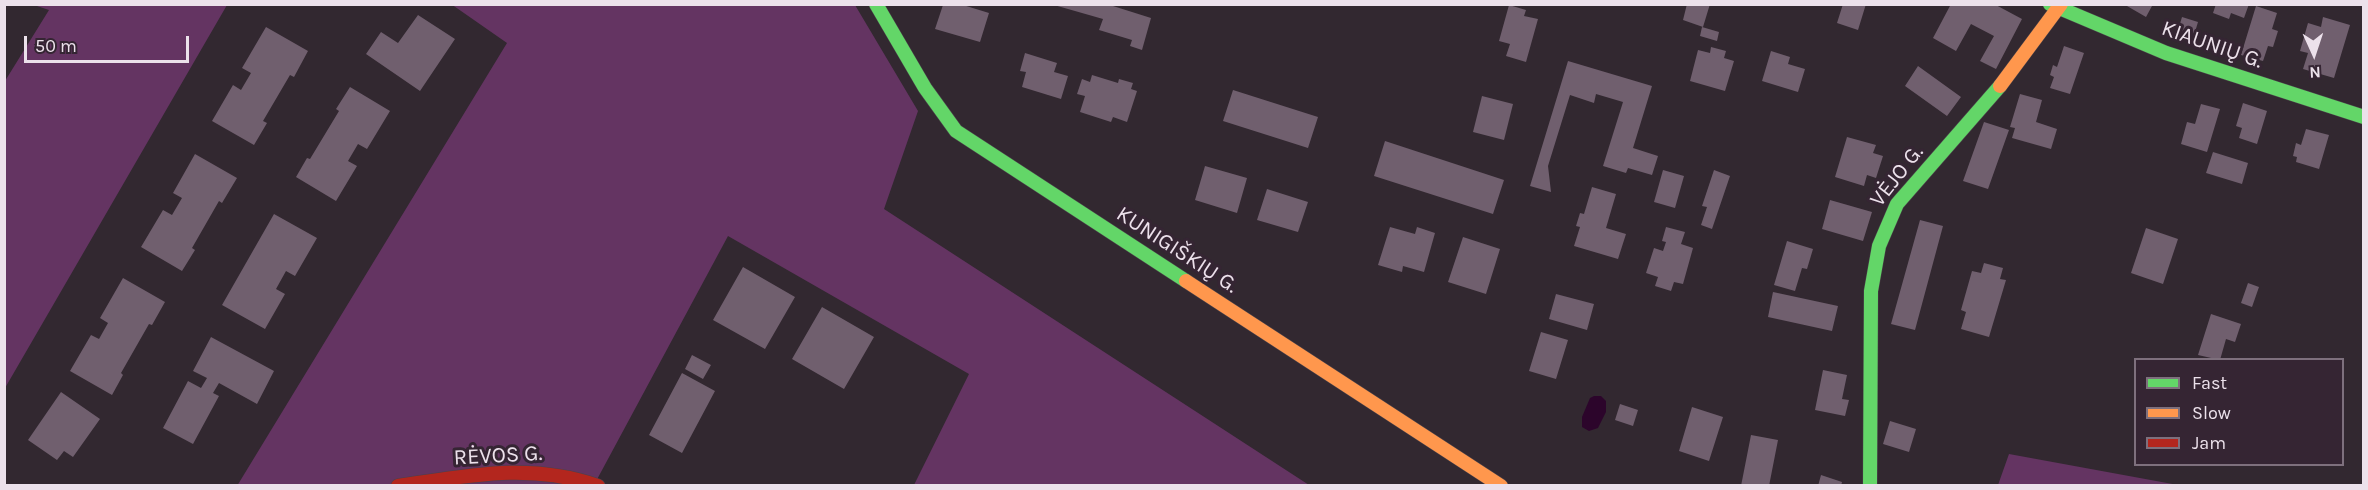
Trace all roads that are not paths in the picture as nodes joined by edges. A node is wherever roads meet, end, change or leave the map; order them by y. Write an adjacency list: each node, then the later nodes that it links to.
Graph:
1 (876, 4): 6 (street, KUNIGIŠKIŲ G.)
2 (2056, 6): 3 (street, KIAUNIŲ G.); 7 (street, VĖJO G.)
3 (2364, 117)
4 (398, 486): 5 (street, RĖVOS G.)
5 (598, 486)
6 (1501, 486)
7 (1870, 486)

